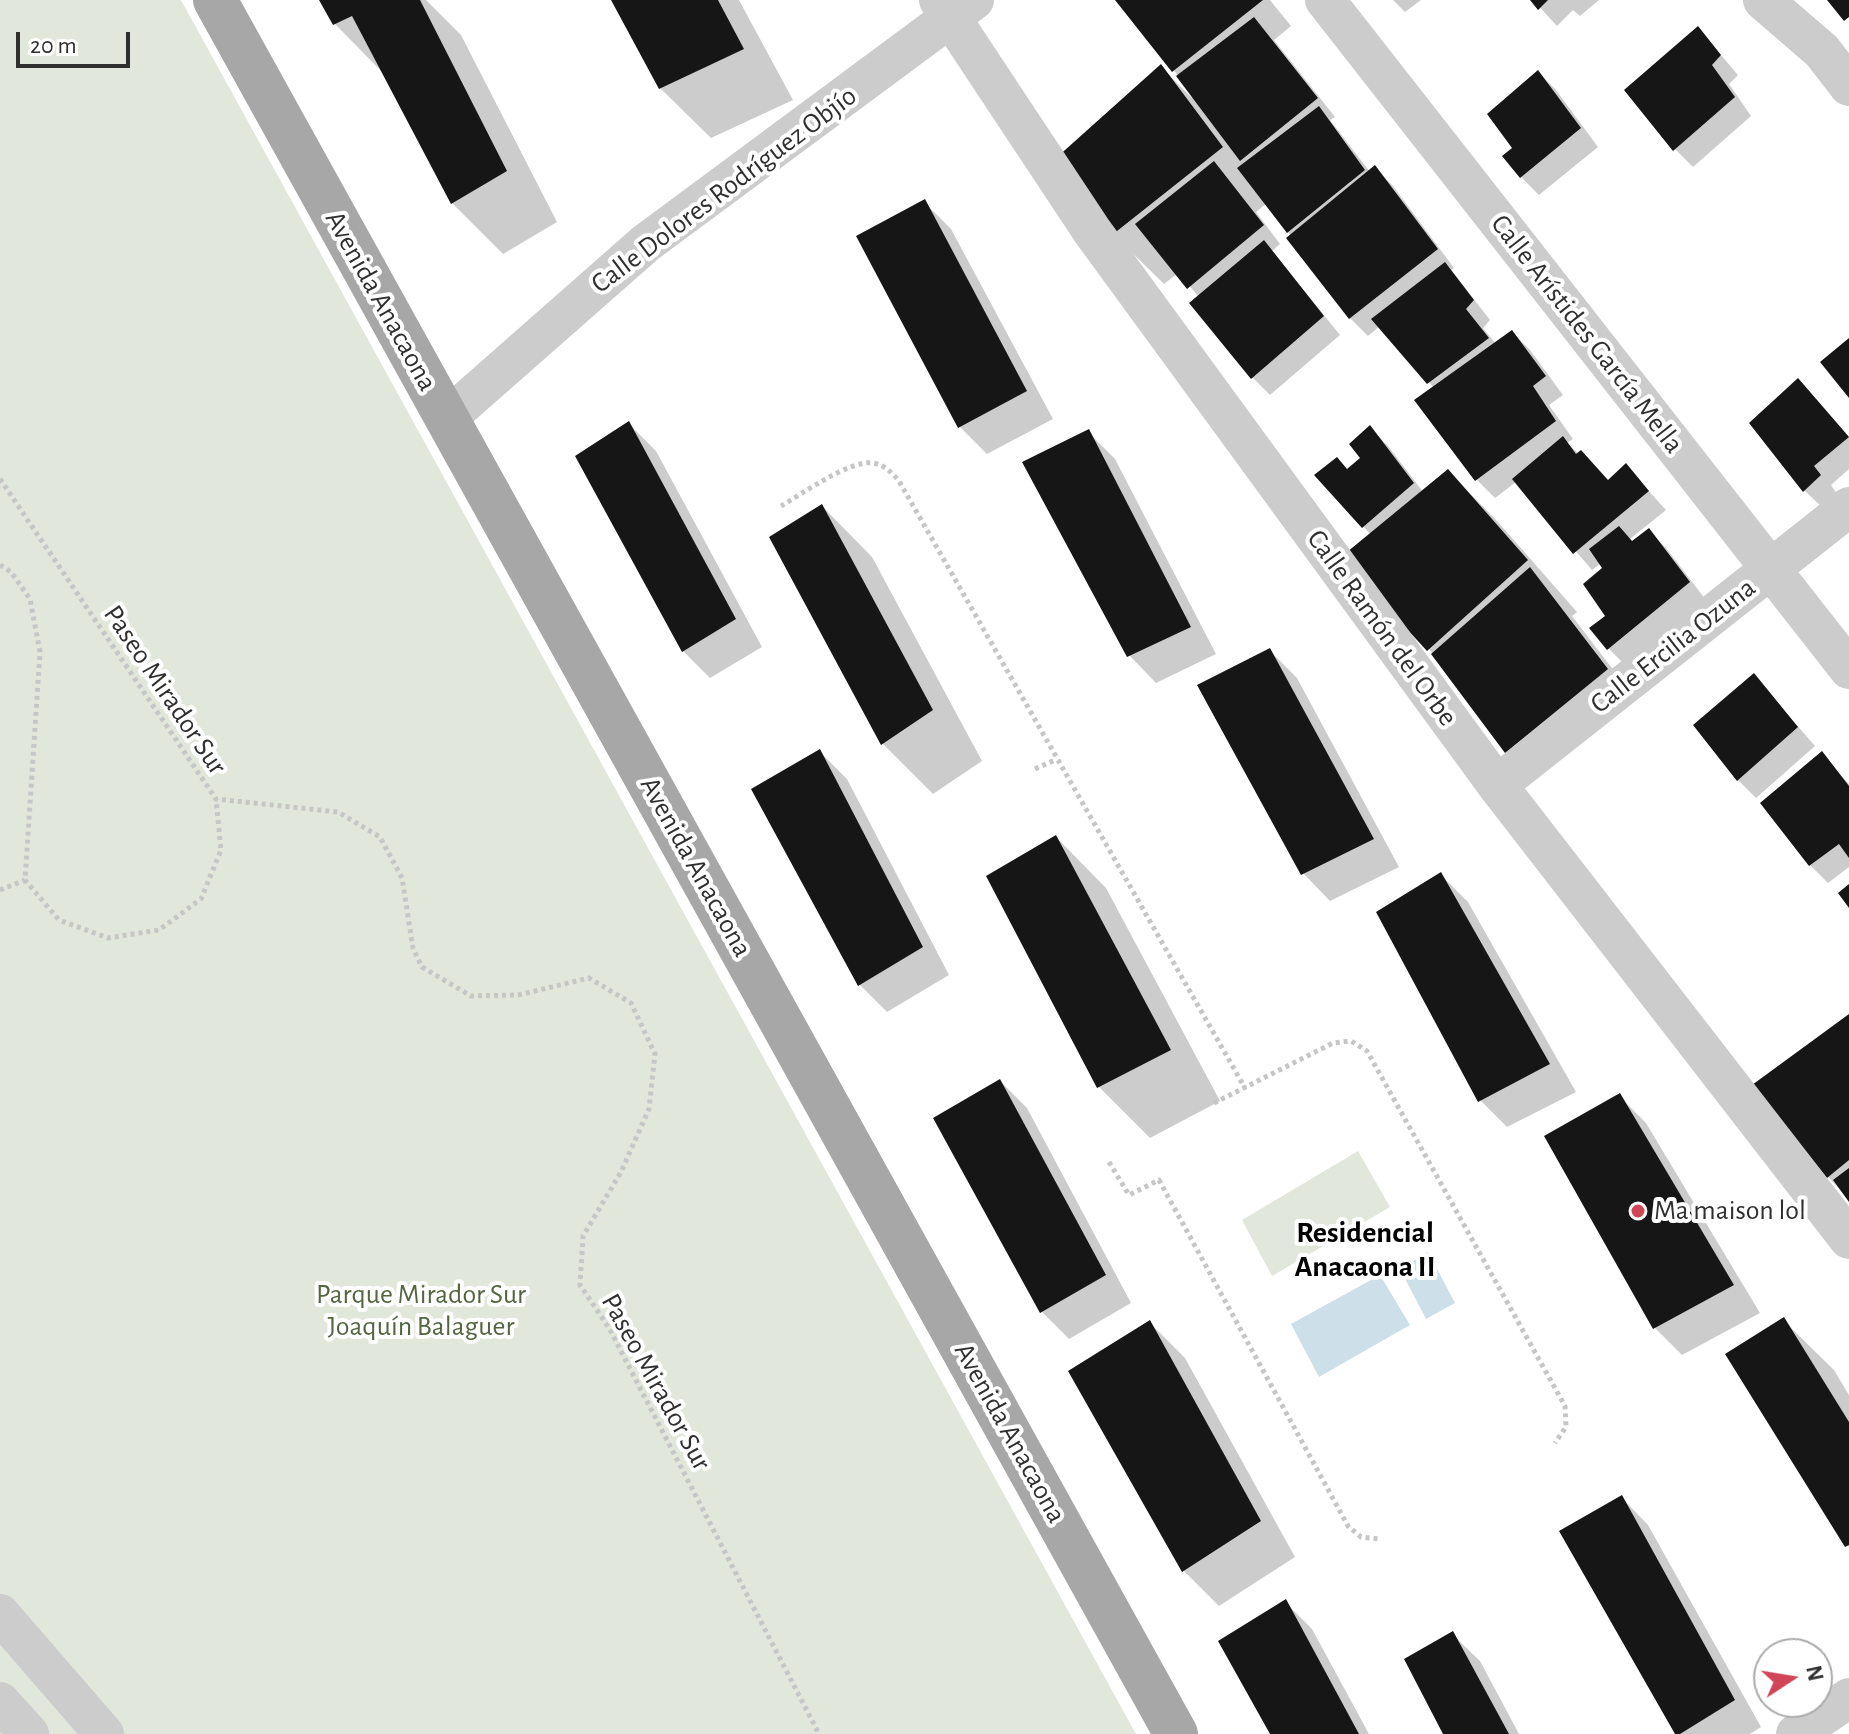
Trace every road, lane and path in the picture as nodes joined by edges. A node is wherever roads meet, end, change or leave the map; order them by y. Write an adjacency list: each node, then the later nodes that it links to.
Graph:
1 (215, 0): 6 (main road, Avenida Anacaona)
2 (1325, 0): 11 (street, Calle Arístides García Mella)
3 (1763, 0): 5 (street)
4 (954, 6): 6 (street, Calle Dolores Rodríguez Objío); 15 (street, Calle Ramón del Orbe)
5 (1849, 86)
6 (446, 419): 31 (main road, Avenida Anacaona)
7 (0, 479): 16 (path, Paseo Mirador Sur)
8 (781, 506): 13 (path)
9 (1849, 507): 11 (street, Calle Ercilia Ozuna)
10 (0, 565): 17 (path)
11 (1771, 568): 12 (street, Calle Arístides García Mella); 15 (street, Calle Ercilia Ozuna)
12 (1849, 669)
13 (1057, 759): 14 (path); 19 (path)
14 (1035, 769)
15 (1497, 785): 22 (street, Calle Ramón del Orbe)
16 (216, 799): 17 (path); 30 (path, Paseo Mirador Sur)
17 (25, 880): 18 (path)
18 (0, 890)
19 (1245, 1088): 20 (path); 23 (path)
20 (1214, 1103)
21 (1109, 1162): 24 (path)
22 (1849, 1239)
23 (1555, 1443)
24 (1379, 1539)
25 (0, 1614): 29 (street)
26 (1849, 1698): 32 (street)
27 (0, 1702): 28 (street)
28 (29, 1734)
29 (104, 1734)
30 (819, 1734)
31 (1176, 1734)
32 (1796, 1734)

